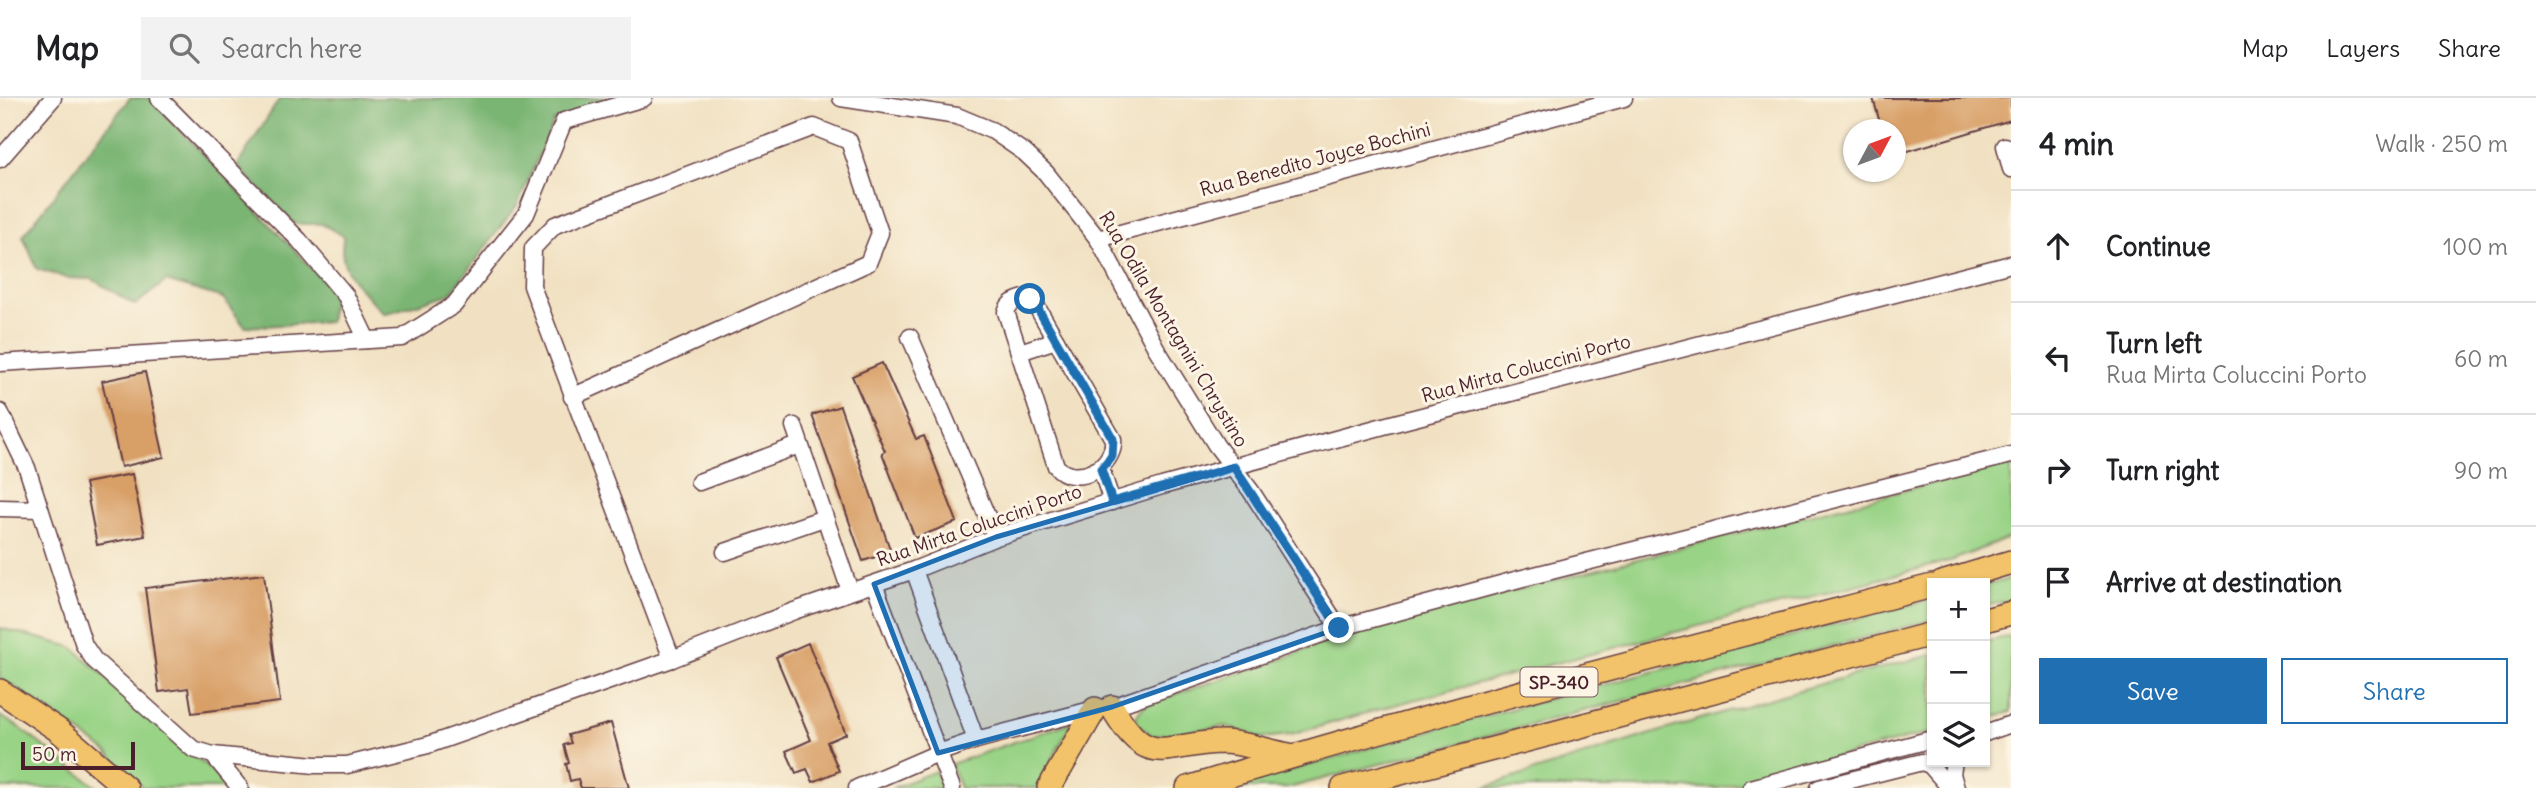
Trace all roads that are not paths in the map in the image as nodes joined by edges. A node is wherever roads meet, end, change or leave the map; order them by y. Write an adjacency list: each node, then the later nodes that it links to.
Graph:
1 (53, 98): 7 (street)
2 (159, 98): 12 (street)
3 (644, 98): 12 (street)
4 (841, 98): 9 (street, Rua Odila Montagnini Chrystino)
5 (1624, 98): 9 (street, Rua Benedito Joyce Bochini)
6 (2005, 146): 8 (street)
7 (0, 159)
8 (2011, 169)
9 (1098, 239): 21 (street, Rua Odila Montagnini Chrystino)
10 (2011, 264): 21 (street, Rua Mirta Coluccini Porto)
11 (910, 337): 28 (street)
12 (367, 340): 15 (street)
13 (1056, 340): 14 (street); 14 (street); 22 (street)
14 (1020, 352): 22 (street)
15 (0, 363)
16 (572, 397): 16 (street); 43 (street)
17 (0, 412): 26 (street)
18 (794, 426): 19 (street)
19 (799, 445): 23 (street); 27 (street)
20 (2011, 455): 39 (street)
21 (1234, 467): 24 (street, Rua Mirta Coluccini Porto); 39 (street, Rua Odila Montagnini Chrystino)
22 (1101, 469): 24 (street)
23 (699, 482)
24 (1112, 502): 28 (street, Rua Mirta Coluccini Porto)
25 (0, 508): 26 (street)
26 (40, 509): 54 (street)
27 (824, 518): 29 (street); 35 (street)
28 (996, 537): 31 (street, Rua Mirta Coluccini Porto)
29 (725, 552)
30 (2011, 562): 32 (highway)
31 (914, 570): 33 (street, Rua Mirta Coluccini Porto); 51 (street)
32 (1958, 578)
33 (874, 583): 35 (street, Rua Mirta Coluccini Porto); 53 (street)
34 (1927, 587): 55 (highway, SP-340)
35 (850, 592): 43 (street, Rua Mirta Coluccini Porto)
36 (2011, 612): 37 (highway)
37 (1990, 618)
38 (2011, 627): 40 (highway)
39 (1339, 628): 46 (street)
40 (1990, 631)
41 (1927, 635): 44 (highway, SP-340)
42 (1927, 643): 44 (highway)
43 (672, 659): 54 (street, Rua Mirta Coluccini Porto)
44 (1841, 659): 47 (highway, SP-340)
45 (0, 691): 59 (highway)
46 (1103, 708): 51 (street); 55 (highway); 63 (highway)
47 (1621, 716): 65 (highway, SP-340); 66 (highway)
48 (2011, 722): 49 (street); 50 (street)
49 (1990, 724)
50 (1990, 731)
51 (976, 740): 53 (street)
52 (1927, 740): 56 (street)
53 (938, 753): 61 (street); 62 (street)
54 (213, 755): 60 (street)
55 (1292, 756): 64 (highway, SP-340)
56 (1844, 763): 58 (street); 67 (street)
57 (1953, 767): 70 (street)
58 (1857, 784): 68 (street); 69 (street)
59 (126, 788)
60 (240, 788)
61 (857, 788)
62 (952, 788)
63 (1049, 788)
64 (1188, 788)
65 (1343, 788)
66 (1385, 788)
67 (1751, 788)
68 (1819, 788)
69 (1950, 788)
70 (1956, 788)

